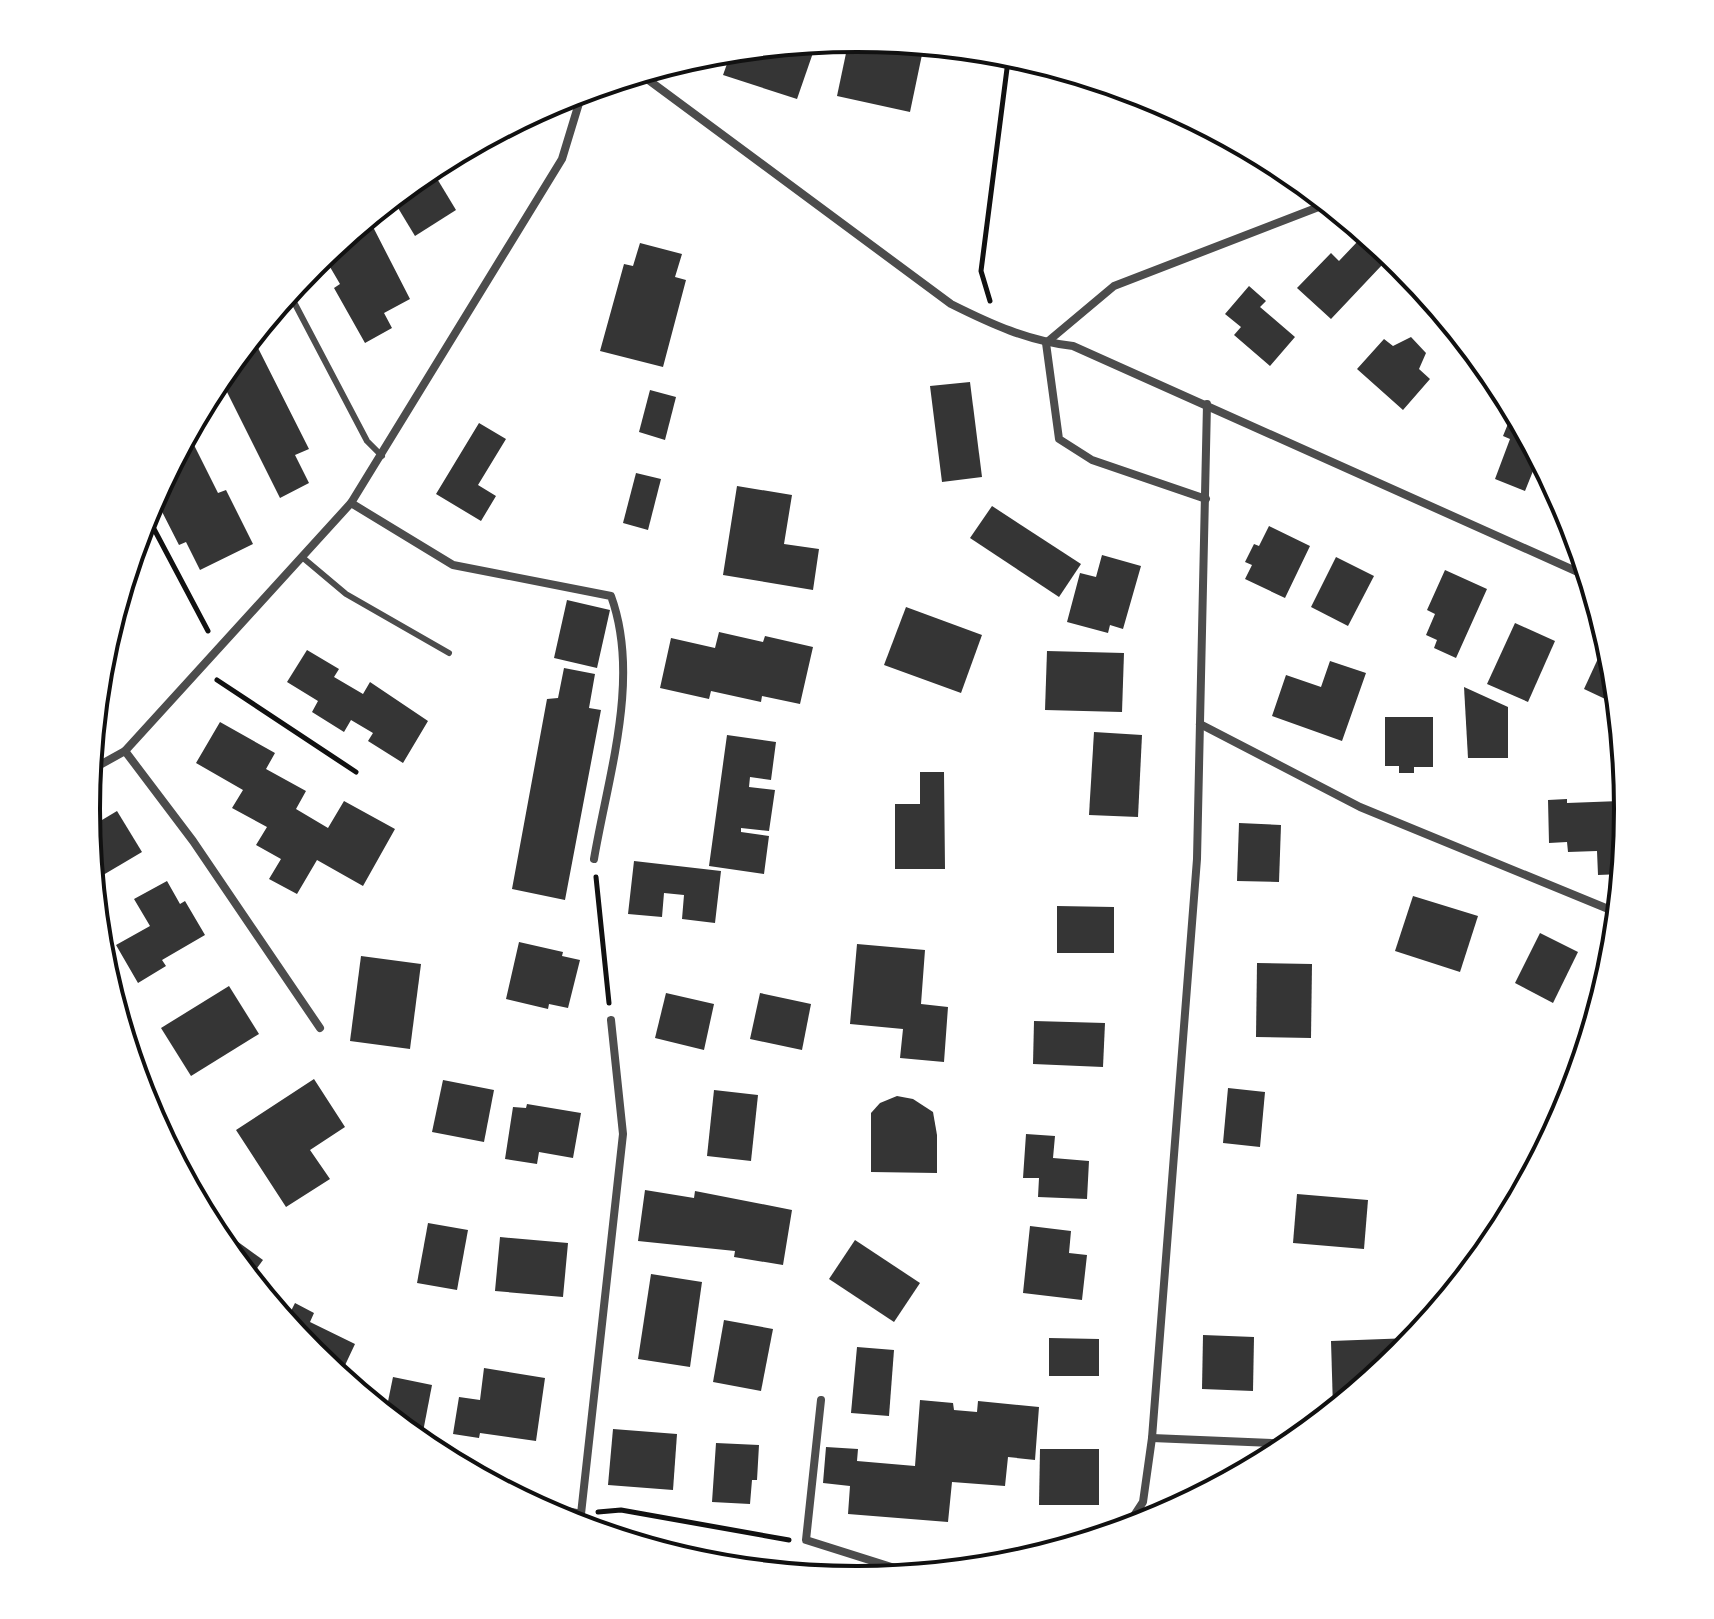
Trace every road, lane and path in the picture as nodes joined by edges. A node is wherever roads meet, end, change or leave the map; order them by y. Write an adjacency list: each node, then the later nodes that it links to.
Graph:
1 (1007, 67): 6 (path)
2 (650, 81): 6 (street)
3 (578, 106): 9 (street)
4 (1316, 208): 7 (street)
5 (295, 304): 9 (lane)
6 (998, 327): 7 (street)
7 (1046, 343): 8 (street); 10 (street)
8 (1207, 404): 10 (street); 14 (street)
9 (382, 456): 11 (street)
10 (1206, 499): 18 (street)
11 (351, 503): 13 (street); 22 (street)
12 (154, 529): 15 (path)
13 (302, 557): 15 (street); 16 (lane)
14 (1576, 571)
15 (218, 649): 17 (street)
16 (449, 653)
17 (200, 669): 19 (street); 21 (path)
18 (1200, 724): 23 (street); 27 (street)
19 (125, 751): 20 (street); 25 (street)
20 (101, 764)
21 (356, 772)
22 (594, 859): 24 (path)
23 (1608, 909)
24 (611, 1020): 30 (street)
25 (320, 1028)
26 (821, 1400): 31 (street)
27 (1152, 1438): 28 (street); 29 (street)
28 (1272, 1443)
29 (1136, 1513)
30 (581, 1514): 31 (path)
31 (806, 1540): 32 (street)
32 (888, 1566)

